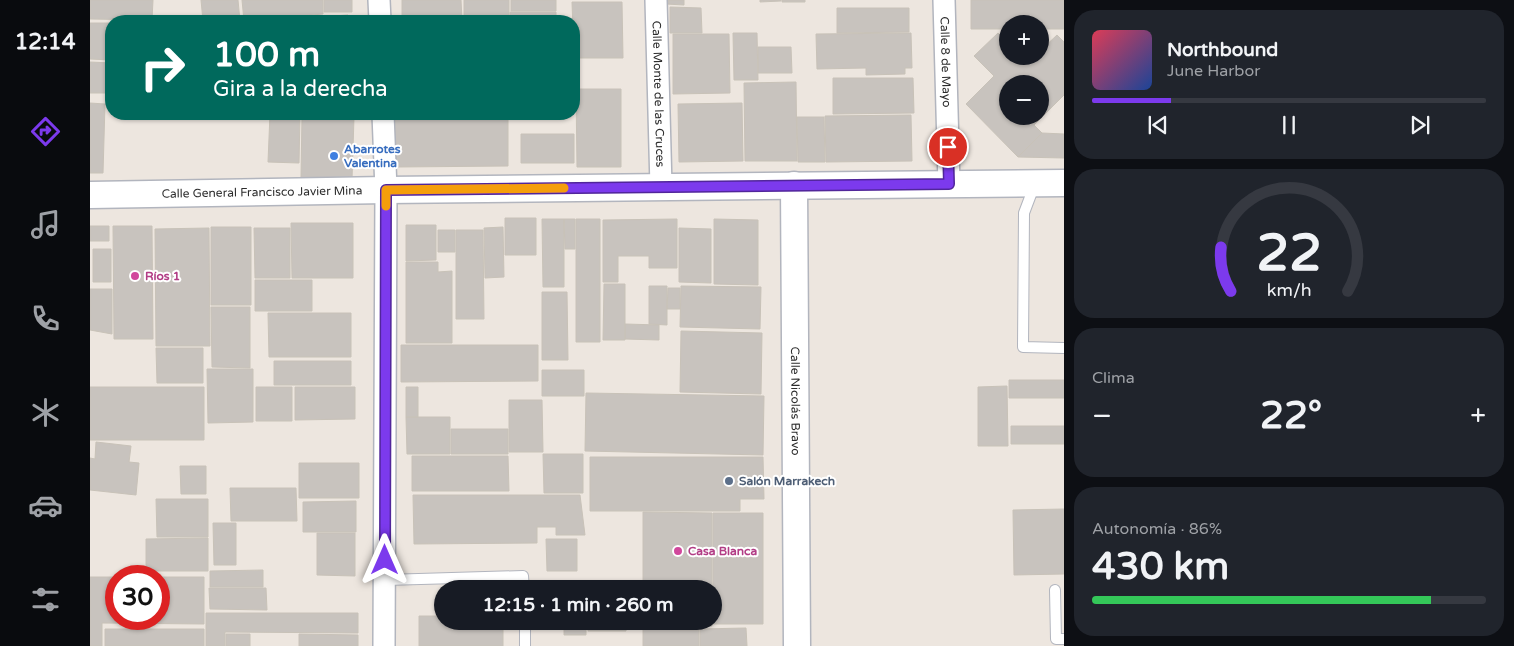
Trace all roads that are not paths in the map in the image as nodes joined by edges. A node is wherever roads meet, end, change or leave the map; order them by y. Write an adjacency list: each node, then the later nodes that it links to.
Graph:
1 (379, 0): 4 (street)
2 (656, 0): 10 (street, Calle Monte de las Cruces)
3 (944, 0): 8 (street, Calle 8 de Mayo)
4 (380, 15)
5 (383, 120): 11 (street)
6 (1036, 183): 7 (street, Calle General Francisco Javier Mina); 8 (street, Calle General Francisco Javier Mina); 13 (lane)
7 (1064, 183)
8 (949, 184): 9 (street, Calle General Francisco Javier Mina)
9 (794, 186): 10 (street, Calle General Francisco Javier Mina); 21 (street, Calle Nicolás Bravo)
10 (661, 187): 11 (street, Calle General Francisco Javier Mina)
11 (386, 190): 12 (street, Calle General Francisco Javier Mina); 14 (street)
12 (90, 195)
13 (1064, 348)
14 (384, 580): 15 (lane); 19 (street)
15 (523, 580)
16 (1055, 590): 18 (lane)
17 (525, 630): 20 (lane)
18 (1064, 639)
19 (384, 646)
20 (525, 646)
21 (797, 646)

